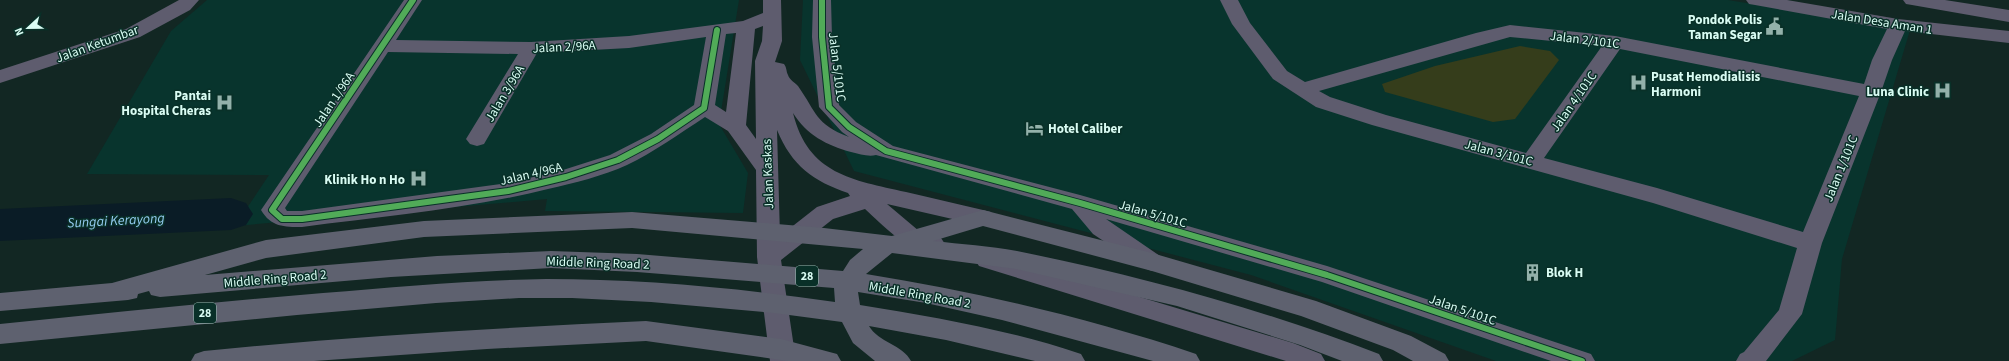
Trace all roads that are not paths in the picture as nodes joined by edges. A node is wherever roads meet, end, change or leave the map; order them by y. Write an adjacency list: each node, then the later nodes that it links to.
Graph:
1 (190, 0): 17 (street, Jalan Ketumbar)
2 (413, 0): 15 (street, Jalan 1/96A)
3 (822, 0): 24 (street, Jalan 5/101C)
4 (1230, 0): 19 (street, Jalan 3/101C)
5 (1755, 0): 9 (street, Jalan Desa Aman 1)
6 (1912, 0): 8 (street)
7 (772, 8): 10 (street, Jalan 2/96A); 13 (street, Jalan Kaskas)
8 (2009, 16)
9 (1898, 25): 12 (street, Jalan Desa Aman 1); 20 (street, Jalan 1/101C)
10 (746, 26): 11 (street, Jalan 2/96A); 22 (street)
11 (717, 30): 16 (street, Jalan 2/96A); 21 (street)
12 (2009, 37)
13 (772, 41): 18 (street); 26 (street, Jalan Kaskas)
14 (1615, 42): 19 (street, Jalan 2/101C); 20 (street, Jalan 2/101C); 25 (street, Jalan 4/101C)
15 (382, 46): 16 (street, Jalan 2/96A); 29 (street, Jalan 1/96A)
16 (531, 48): 23 (street, Jalan 3/96A)
17 (0, 77)
18 (778, 78): 24 (street, Jalan 5/101C); 27 (street)
19 (1302, 89): 25 (street, Jalan 3/101C)
20 (1871, 92): 32 (street, Jalan 1/101C)
21 (704, 108): 22 (street); 29 (street, Jalan 4/96A)
22 (735, 126): 26 (street)
23 (477, 139)
24 (886, 151): 28 (street, Jalan 5/101C)
25 (1531, 161): 32 (street, Jalan 3/101C)
26 (767, 169): 33 (street, Jalan Kaskas)
27 (863, 195): 30 (street); 31 (street); 33 (street)
28 (1080, 203): 34 (street); 47 (street, Jalan 5/101C)
29 (272, 210)
30 (983, 218): 31 (highway); 34 (highway)
31 (911, 237): 41 (highway); 44 (street)
32 (1810, 243): 48 (street, Jalan 1/101C)
33 (769, 257): 38 (street, Jalan Kaskas)
34 (1152, 262): 46 (highway)
35 (113, 292): 36 (highway, Middle Ring Road 2 / 28); 43 (highway, Middle Ring Road 2 / 28); 45 (highway)
36 (0, 302)
37 (0, 334): 42 (highway, Middle Ring Road 2 / 28)
38 (782, 355): 39 (highway); 40 (highway)
39 (204, 361)
40 (828, 361)
41 (898, 361)
42 (1072, 361)
43 (1187, 361)
44 (1312, 361)
45 (1370, 361)
46 (1436, 361)
47 (1582, 361)
48 (1749, 361)

